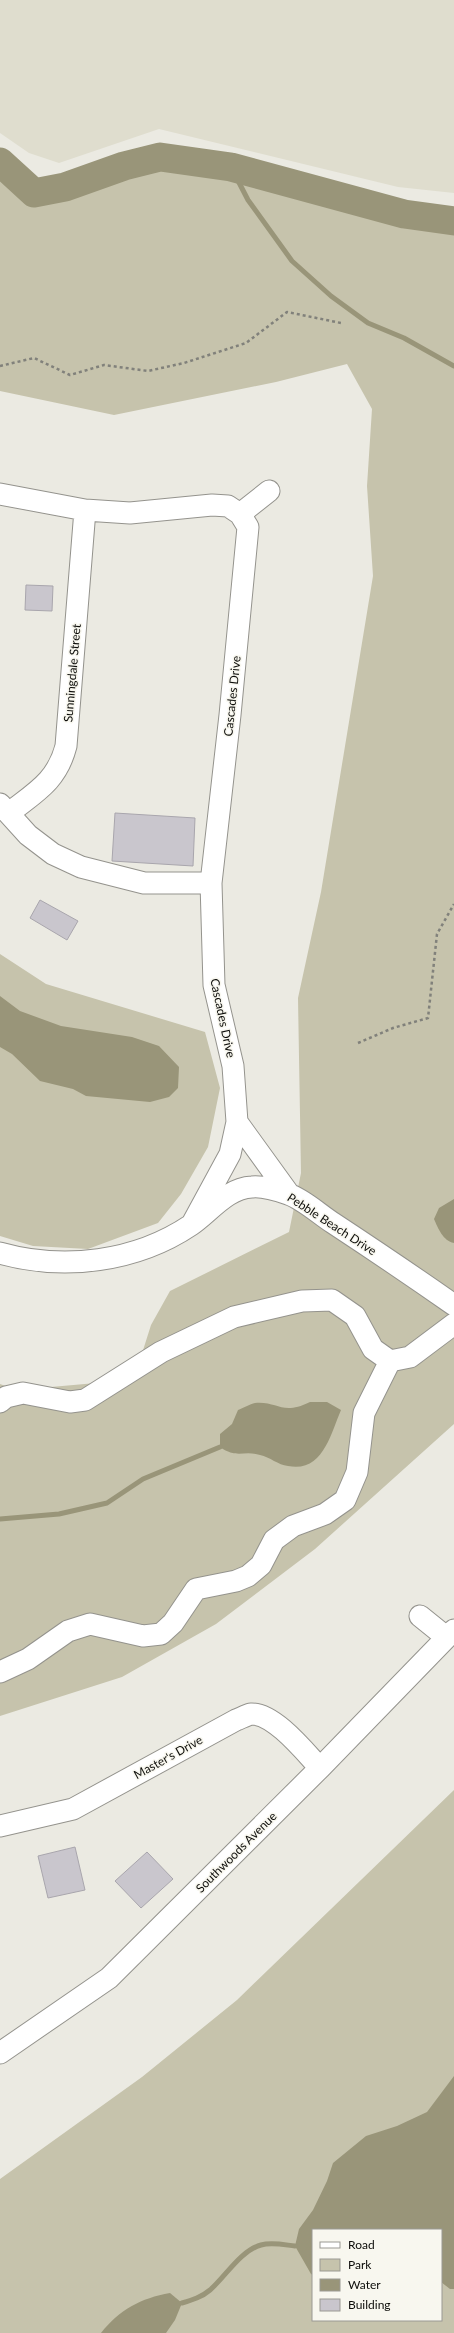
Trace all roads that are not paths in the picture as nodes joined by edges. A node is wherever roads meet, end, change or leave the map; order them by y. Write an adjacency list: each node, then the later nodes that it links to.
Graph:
1 (269, 491): 4 (street)
2 (0, 494): 3 (street)
3 (85, 510): 4 (street); 5 (street, Sunningdale Street)
4 (240, 514): 6 (street, Cascades Drive)
5 (5, 808): 6 (street)
6 (210, 883): 7 (street, Cascades Drive)
7 (237, 1122): 8 (street); 9 (street, Cascades Drive)
8 (289, 1194): 9 (street, Pebble Beach Drive); 11 (street, Pebble Beach Drive)
9 (192, 1224): 10 (street, Pebble Beach Drive)
10 (0, 1253)
11 (454, 1304)
12 (454, 1324): 13 (street)
13 (390, 1360): 14 (street); 17 (street)
14 (0, 1402)
15 (420, 1616): 16 (street)
16 (450, 1633): 18 (street, Southwoods Avenue)
17 (0, 1672)
18 (320, 1768): 19 (street, Master's Drive); 20 (street, Southwoods Avenue)
19 (0, 1826)
20 (0, 2053)

